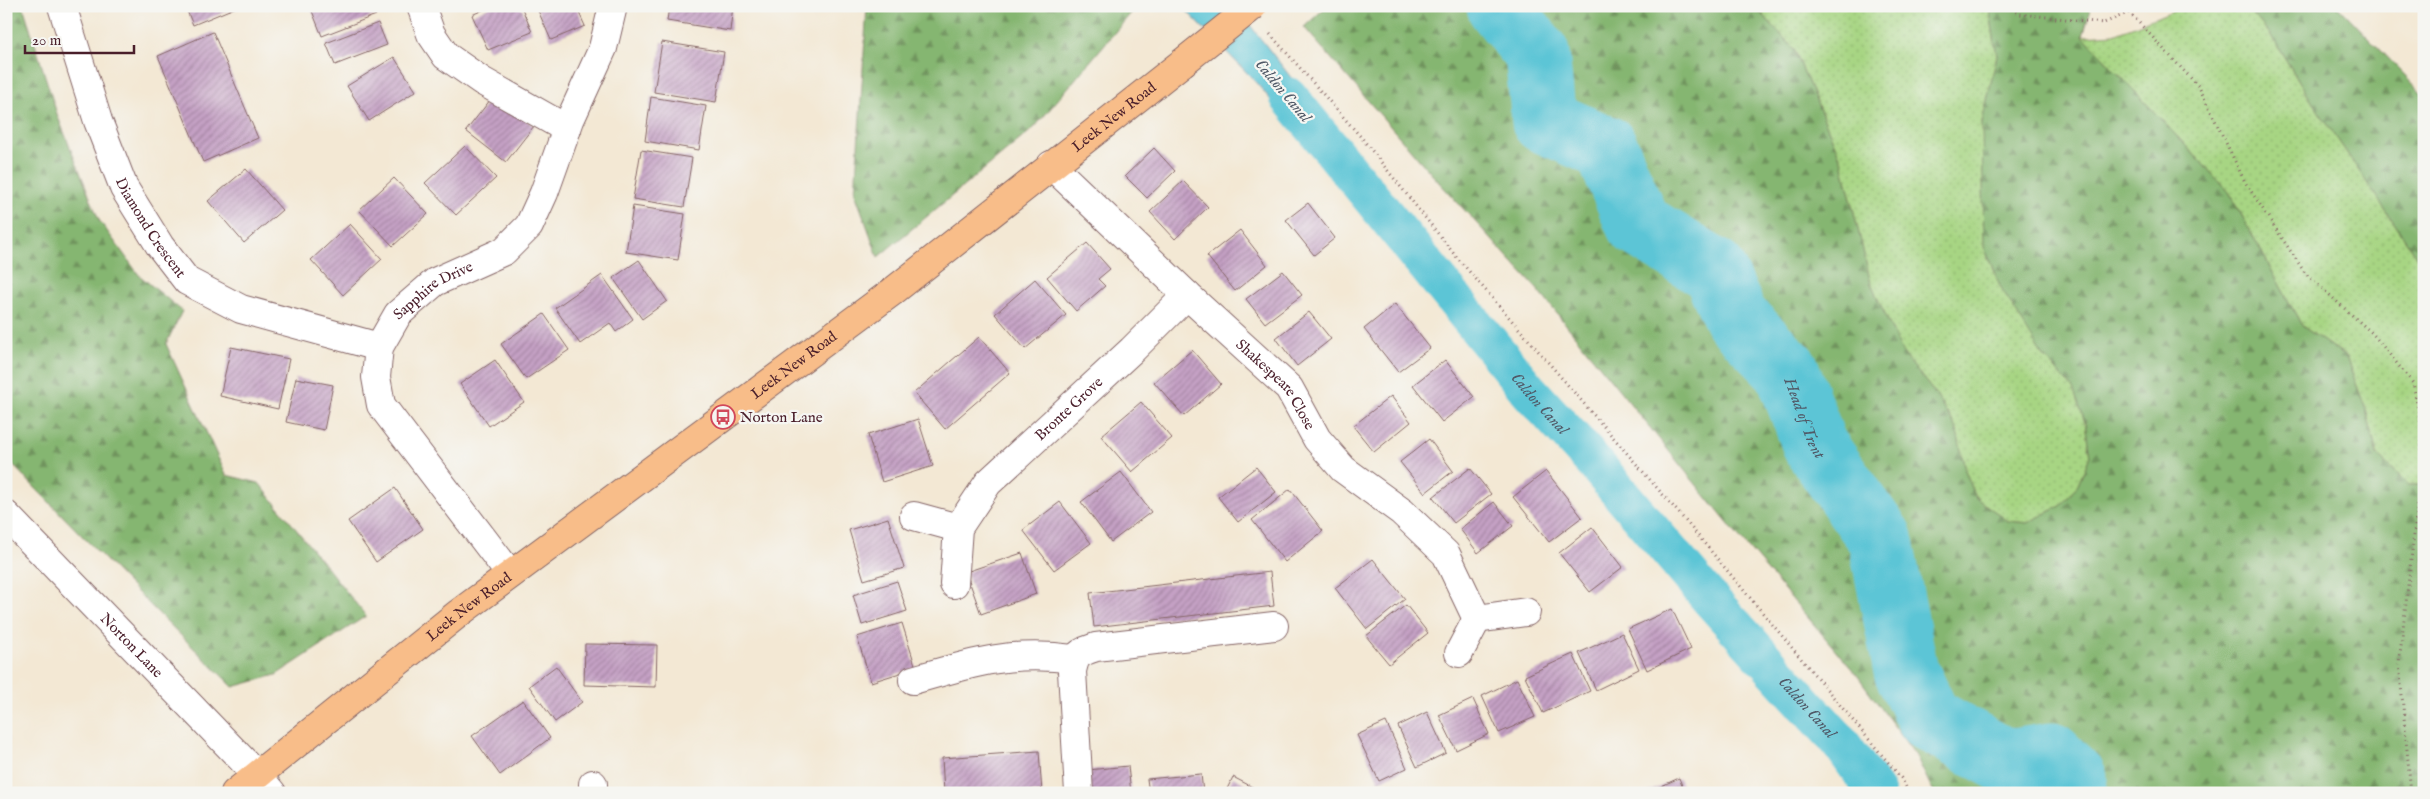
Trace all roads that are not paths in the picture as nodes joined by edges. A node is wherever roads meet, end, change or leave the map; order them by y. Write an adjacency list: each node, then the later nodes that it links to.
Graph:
1 (62, 6): 8 (street, Diamond Crescent)
2 (421, 6): 5 (street)
3 (613, 6): 5 (street, Sapphire Drive)
4 (1259, 17): 6 (highway, Leek New Road, bridge)
5 (566, 130): 8 (street, Sapphire Drive)
6 (1051, 165): 7 (street, Shakespeare Close); 12 (highway, Leek New Road)
7 (1187, 295): 11 (street, Bronte Grove); 15 (street, Shakespeare Close)
8 (379, 347): 12 (street, Sapphire Drive)
9 (6, 515): 20 (street, Norton Lane)
10 (914, 516): 11 (street)
11 (958, 528): 13 (street)
12 (510, 574): 20 (highway, Leek New Road)
13 (954, 584)
14 (1526, 612): 15 (street)
15 (1477, 619): 17 (street)
16 (1274, 626): 18 (street)
17 (1459, 653)
18 (1074, 659): 19 (street); 22 (street)
19 (913, 680)
20 (265, 784): 21 (highway, Leek New Road)
21 (235, 793)
22 (1079, 793)

